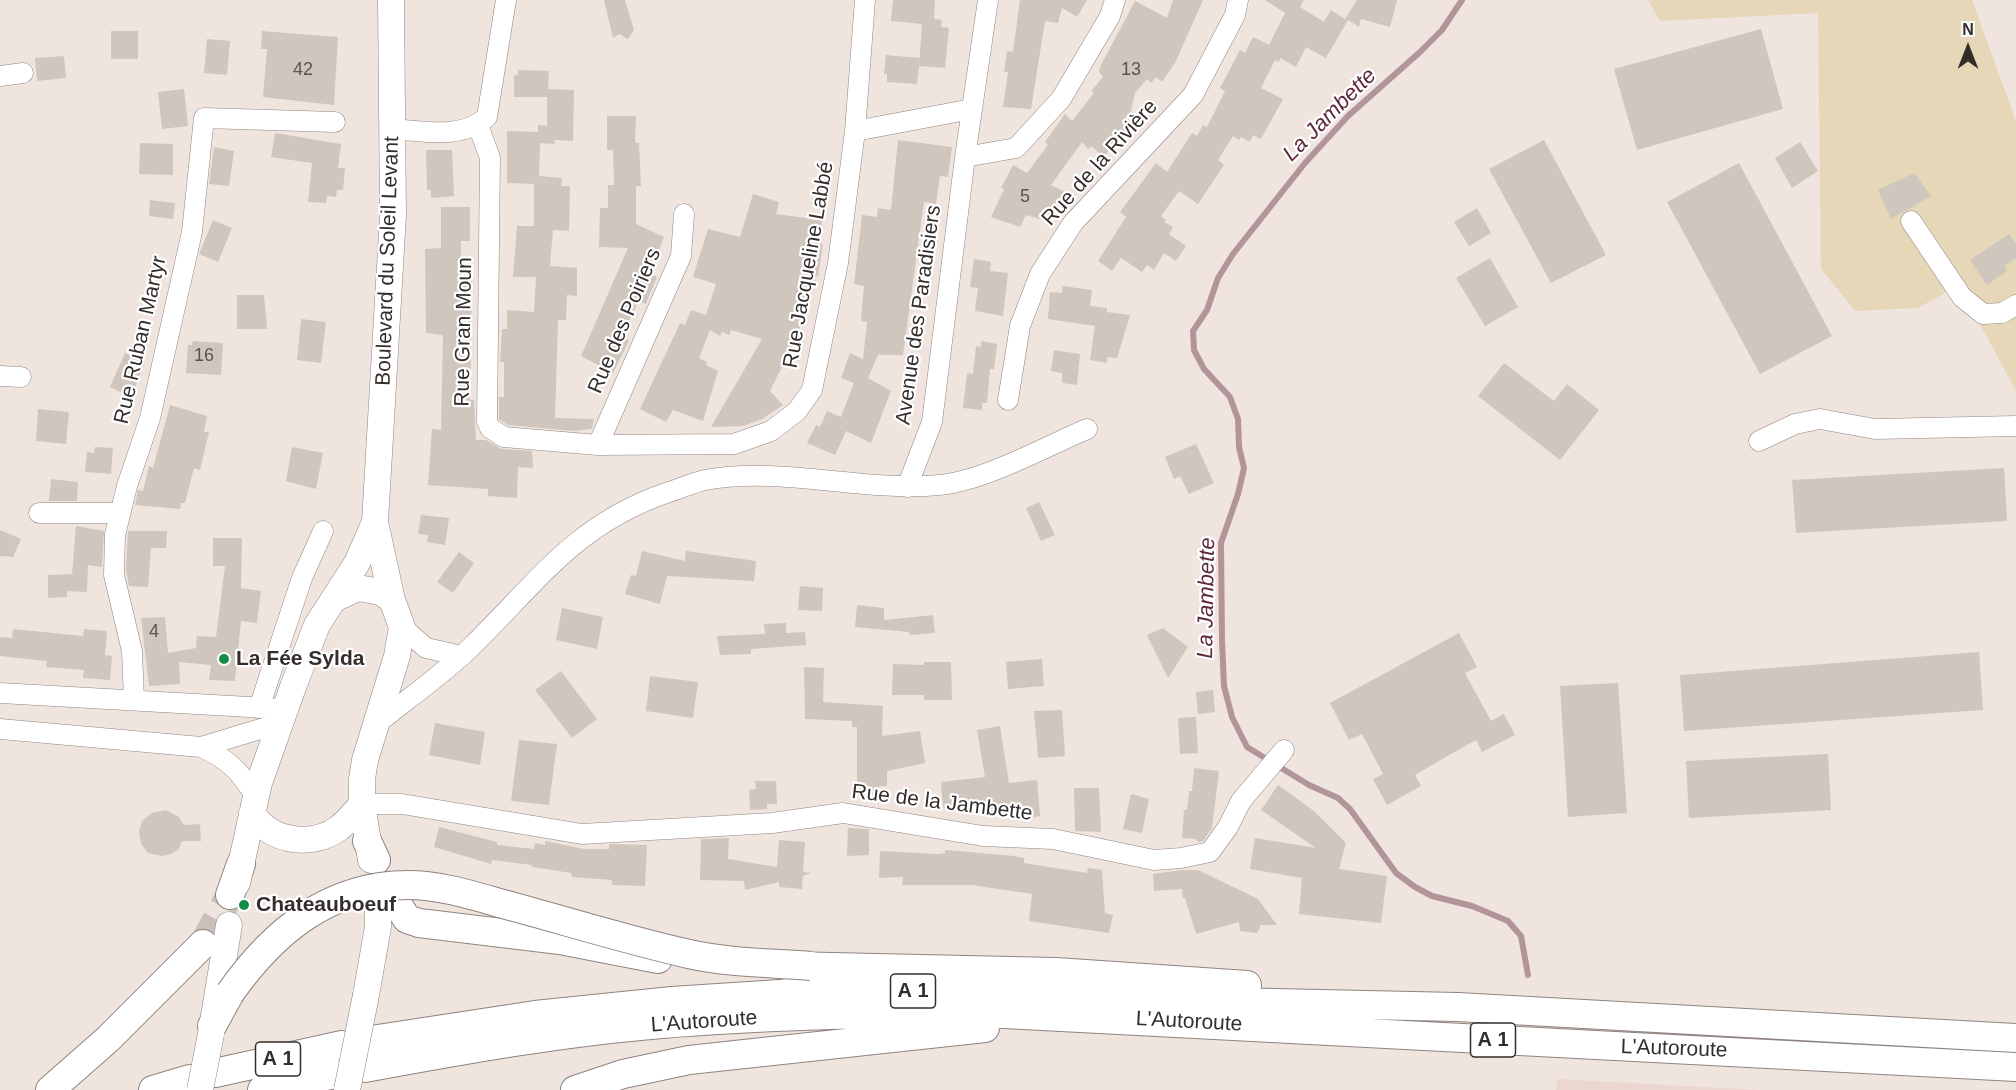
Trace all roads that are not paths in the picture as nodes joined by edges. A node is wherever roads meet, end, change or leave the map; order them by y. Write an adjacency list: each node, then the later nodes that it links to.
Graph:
1 (391, 0): 12 (main road, Boulevard du Soleil Levant)
2 (866, 0): 13 (street, Rue Jacqueline Labbé)
3 (988, 0): 9 (street, Avenue des Paradisiers)
4 (1115, 0): 14 (street)
5 (1238, 0): 20 (street, Rue de la Rivière)
6 (504, 1): 11 (street)
7 (23, 73): 8 (street)
8 (0, 76)
9 (972, 109): 13 (street); 14 (street, Avenue des Paradisiers)
10 (335, 122): 27 (street, Rue Ruban Martyr)
11 (478, 125): 12 (street); 24 (street, Rue Gran Moun)
12 (392, 129): 28 (main road, Boulevard du Soleil Levant)
13 (855, 131): 24 (street, Rue Jacqueline Labbé)
14 (965, 157): 25 (street, Avenue des Paradisiers)
15 (684, 214): 24 (street, Rue des Poiriers)
16 (1911, 220): 17 (street)
17 (2016, 305)
18 (0, 375): 19 (street)
19 (21, 377)
20 (1008, 400)
21 (2016, 426): 23 (street)
22 (1087, 429): 25 (street)
23 (1759, 441)
24 (598, 445)
25 (907, 487): 33 (street)
26 (39, 513): 27 (street)
27 (119, 513): 35 (street, Rue Ruban Martyr)
28 (375, 522): 30 (main road, Boulevard du Soleil Levant); 31 (main road, Boulevard du Soleil Levant)
29 (323, 531): 36 (street)
30 (334, 599): 31 (main road); 37 (main road, Boulevard du Soleil Levant)
31 (392, 600): 32 (main road, Boulevard du Soleil Levant)
32 (402, 627): 33 (street); 38 (main road)
33 (462, 656): 38 (street)
34 (0, 693): 35 (street)
35 (134, 699): 36 (street)
36 (259, 708): 37 (street)
37 (282, 716): 40 (street); 43 (main road, Boulevard du Soleil Levant)
38 (375, 725): 42 (main road)
39 (0, 729): 40 (street)
40 (201, 747): 43 (street)
41 (1284, 750): 42 (street, Rue de la Jambette)
42 (362, 804): 43 (main road); 44 (main road)
43 (253, 805): 45 (main road, Boulevard du Soleil Levant)
44 (372, 854)
45 (235, 883)
46 (385, 897): 49 (highway, bridge); 63 (main road, bridge)
47 (229, 925): 54 (main road)
48 (203, 944): 64 (highway)
49 (811, 966): 50 (highway); 54 (highway, bridge)
50 (1458, 1007): 52 (highway, L'Autoroute / A 1); 56 (highway, L'Autoroute / A 1)
51 (1176, 1021): 58 (highway, L'Autoroute / A 1); 60 (highway, L'Autoroute / A 1); 67 (highway)
52 (1800, 1027): 53 (highway); 55 (highway, L'Autoroute / A 1)
53 (2016, 1028)
54 (212, 1030): 62 (main road, bridge)
55 (2016, 1038)
56 (371, 1040)
57 (342, 1045): 62 (highway, A 1)
58 (1810, 1055): 59 (highway, L'Autoroute / A 1); 61 (highway)
59 (2016, 1067)
60 (365, 1068)
61 (2016, 1078)
62 (202, 1081): 65 (highway, A 1)
63 (341, 1082): 66 (highway, A 1)
64 (50, 1090)
65 (153, 1090)
66 (262, 1090)
67 (575, 1090)

